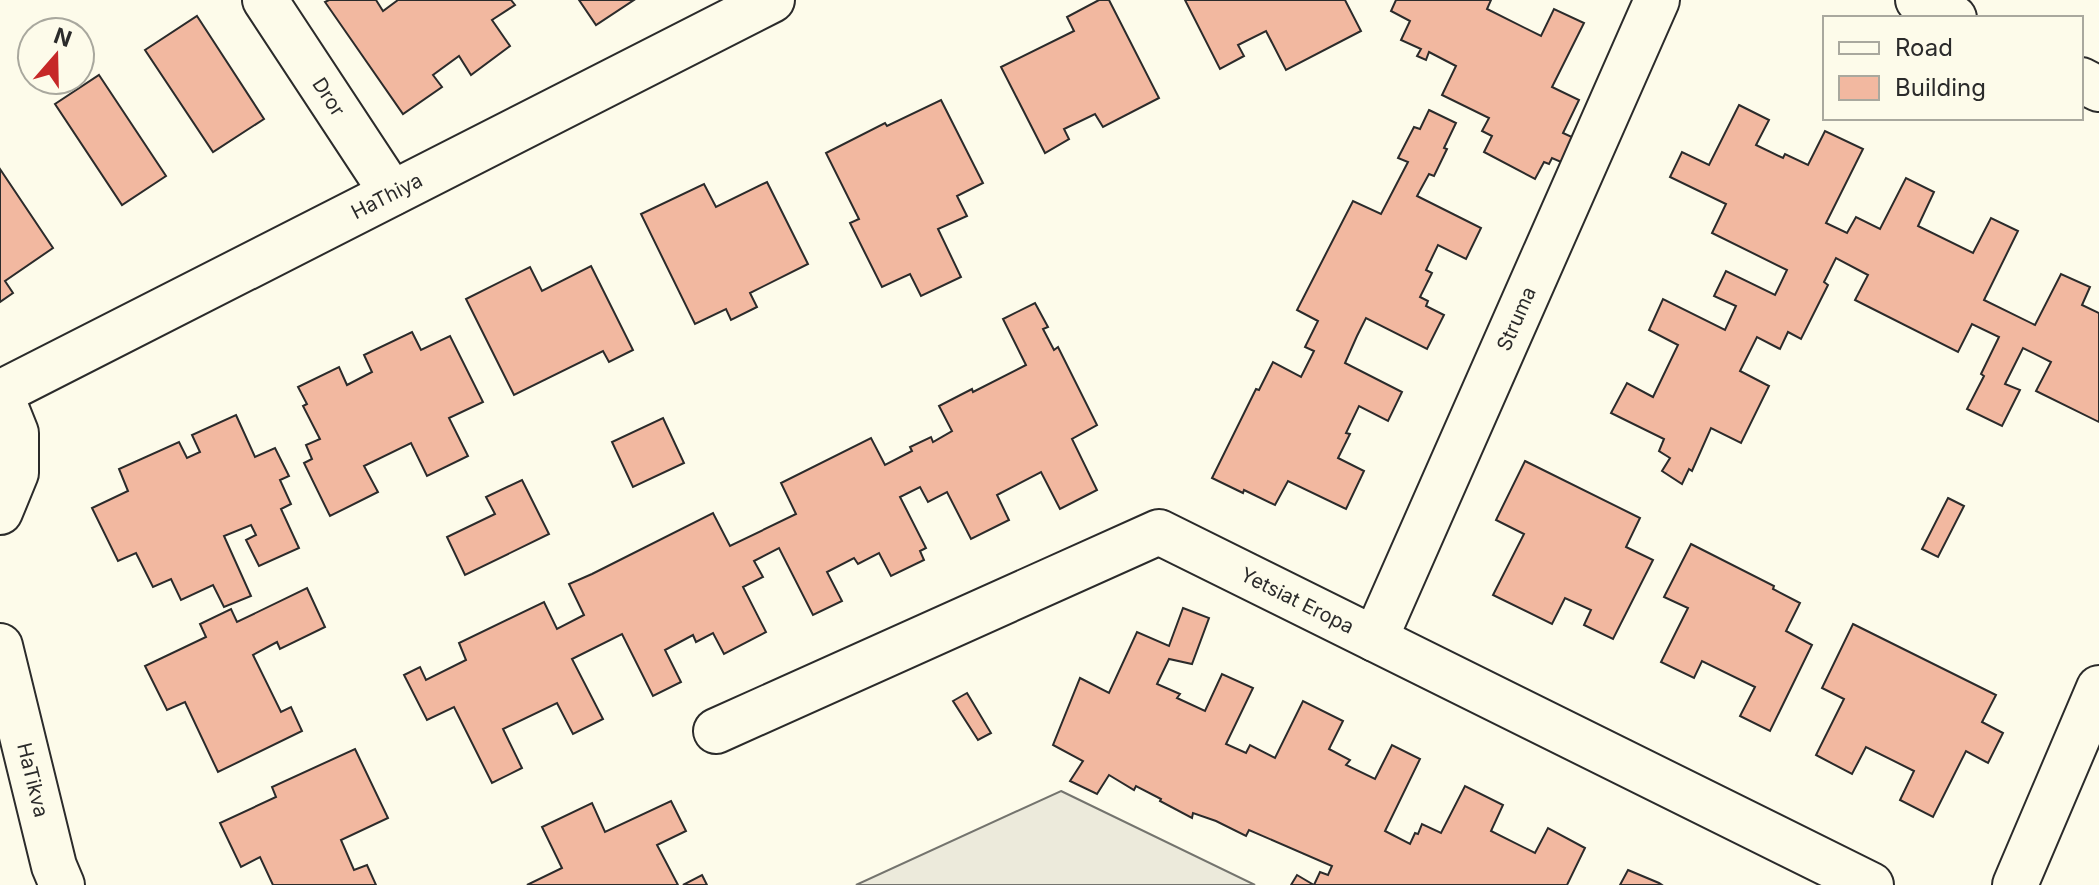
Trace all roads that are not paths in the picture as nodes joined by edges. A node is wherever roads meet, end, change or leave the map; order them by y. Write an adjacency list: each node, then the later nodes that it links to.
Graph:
1 (265, 0): 6 (street, Dror)
2 (772, 0): 6 (street, HaThiya)
3 (1657, 0): 9 (street, Struma)
4 (1918, 0): 5 (street)
5 (1950, 16)
6 (392, 193): 7 (street, HaThiya)
7 (0, 393): 8 (street)
8 (0, 512)
9 (1375, 639): 12 (street, Yetsiat Eropa); 15 (street, Yetsiat Eropa)
10 (0, 646): 14 (street, HaTikva)
11 (2099, 688): 16 (street)
12 (716, 731)
13 (0, 782): 14 (street, HaTikva)
14 (58, 876)
15 (1871, 885)
16 (2015, 885)

